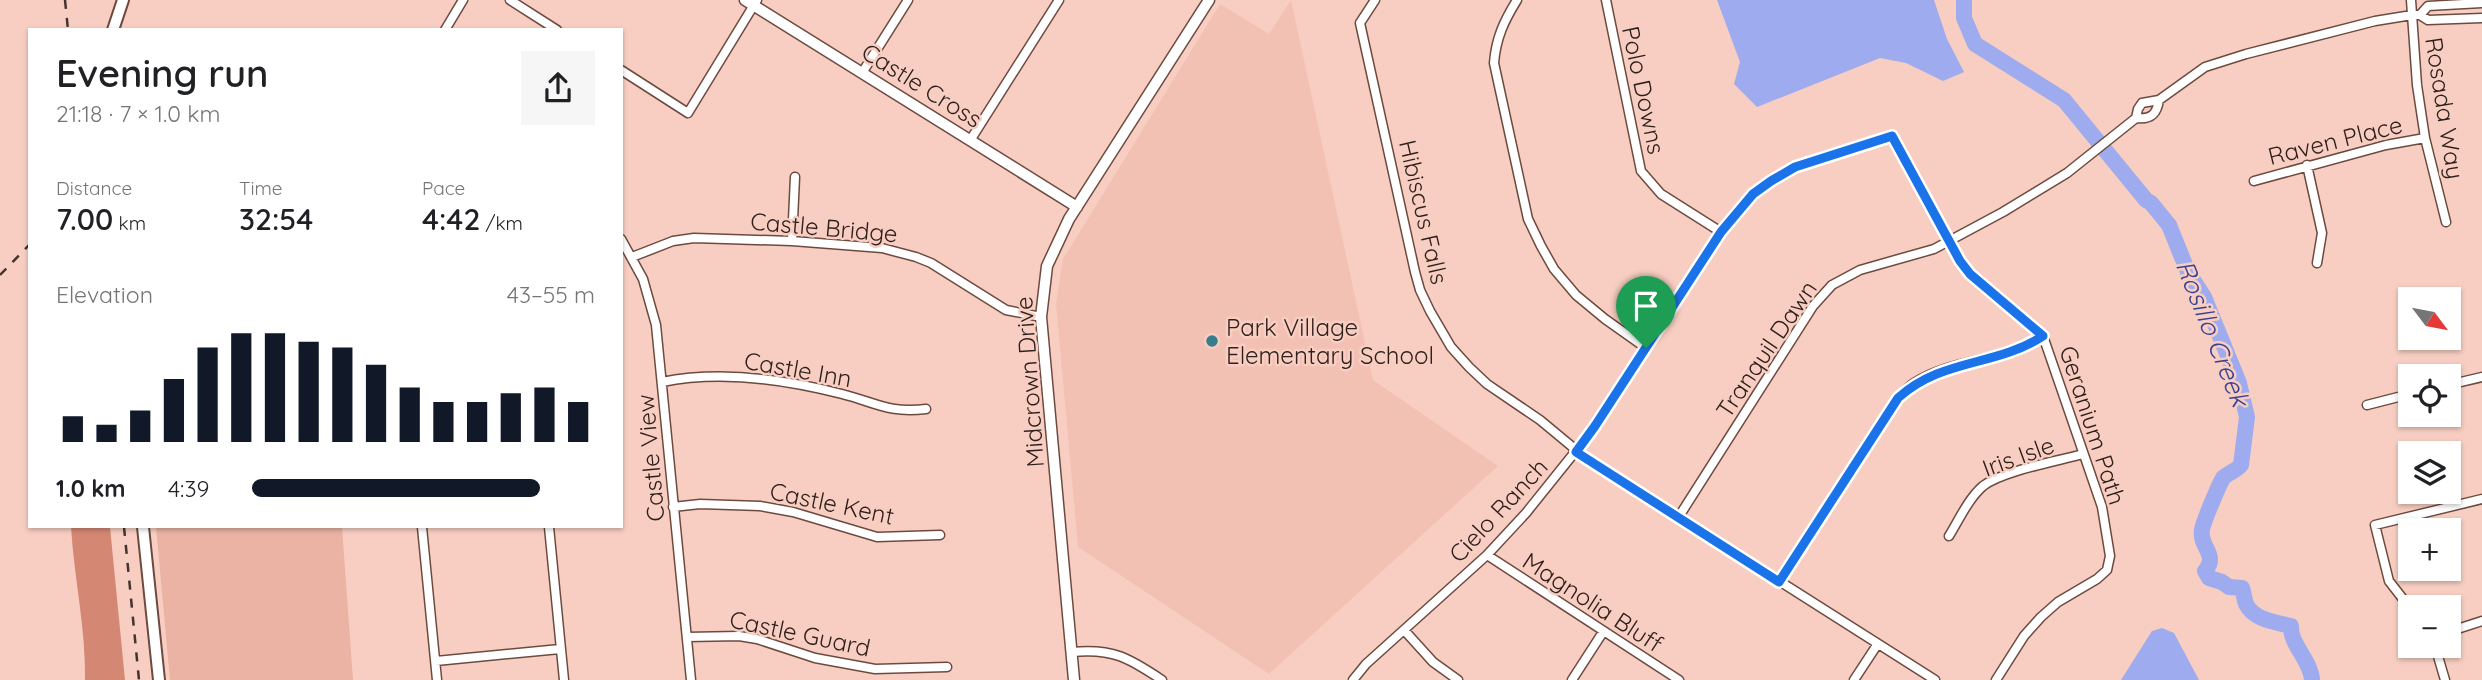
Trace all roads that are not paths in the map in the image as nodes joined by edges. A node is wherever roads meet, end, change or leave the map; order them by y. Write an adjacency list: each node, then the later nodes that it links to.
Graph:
1 (123, 0): 15 (main road)
2 (463, 0): 16 (street)
3 (510, 0): 17 (street)
4 (908, 0): 19 (street)
5 (1059, 0): 24 (street)
6 (1209, 0): 28 (street, Midcrown Drive)
7 (1375, 0): 45 (street, Hibiscus Falls)
8 (1517, 0): 38 (street)
9 (1606, 0): 30 (street, Polo Downs)
10 (2411, 0): 13 (street, Rosada Way)
11 (752, 2): 18 (street); 19 (street, Castle Cross)
12 (2482, 3): 13 (street, Tranquil Dawn)
13 (2416, 15): 14 (street, Tranquil Dawn); 20 (street, Tranquil Dawn); 23 (street, Rosada Way)
14 (2482, 18)
15 (114, 28)
16 (446, 28)
17 (554, 28)
18 (623, 71)
19 (862, 73): 24 (street, Castle Cross)
20 (2159, 100): 21 (street, Tranquil Dawn); 21 (street, Tranquil Dawn)
21 (2136, 118): 33 (street, Tranquil Dawn)
22 (1892, 136): 30 (street, Cielo Ranch); 33 (street, Geranium Path)
23 (2425, 138): 25 (street, Raven Place); 29 (street, Rosada Way)
24 (971, 139): 28 (street, Castle Cross)
25 (2307, 165): 27 (street, Raven Place); 35 (street)
26 (795, 177): 31 (street)
27 (2254, 181)
28 (1077, 207): 36 (street, Midcrown Drive)
29 (2446, 222)
30 (1721, 232): 38 (street, Cielo Ranch)
31 (792, 241): 34 (street, Castle Bridge); 36 (street, Castle Bridge)
32 (623, 242): 34 (street, Castle View)
33 (1949, 242): 37 (street, Geranium Path); 49 (street, Tranquil Dawn)
34 (632, 257): 40 (street, Castle View)
35 (2317, 263)
36 (1041, 317): 65 (street, Midcrown Drive)
37 (2043, 336): 46 (street, Geranium Path); 56 (street)
38 (1646, 348): 45 (street, Cielo Ranch)
39 (2482, 377): 41 (street)
40 (662, 382): 44 (street, Castle Inn); 48 (street, Castle View)
41 (2461, 382)
42 (2398, 397): 43 (street)
43 (2367, 405)
44 (926, 409)
45 (1576, 452): 49 (street, Hibiscus Falls); 55 (street, Cielo Ranch)
46 (2082, 454): 54 (street, Iris Isle); 81 (street, Geranium Path)
47 (2482, 499): 57 (street)
48 (673, 507): 53 (street, Castle Kent); 62 (street, Castle View)
49 (1678, 518): 56 (street, Hibiscus Falls)
50 (143, 528): 69 (main road)
51 (422, 528): 67 (street)
52 (549, 528): 64 (street)
53 (940, 536)
54 (1949, 536)
55 (1487, 555): 60 (street, Cielo Ranch); 61 (street, Magnolia Bluff)
56 (1779, 582): 63 (street, Hibiscus Falls)
57 (2400, 595)
58 (2482, 621): 59 (street)
59 (2461, 628)
60 (1404, 630): 75 (street, Cielo Ranch); 76 (street)
61 (1603, 632): 77 (street); 78 (street, Magnolia Bluff)
62 (687, 637): 68 (street, Castle Guard); 72 (street, Castle View)
63 (1877, 645): 79 (street); 80 (street, Hibiscus Falls)
64 (560, 649): 67 (street); 71 (street)
65 (1072, 652): 73 (street, Midcrown Drive); 74 (street)
66 (2439, 658): 82 (street)
67 (436, 661): 70 (street)
68 (947, 667)
69 (159, 680)
70 (437, 680)
71 (564, 680)
72 (691, 680)
73 (1074, 680)
74 (1162, 680)
75 (1353, 680)
76 (1458, 680)
77 (1572, 680)
78 (1679, 680)
79 (1854, 680)
80 (1935, 680)
81 (1996, 680)
82 (2445, 680)

